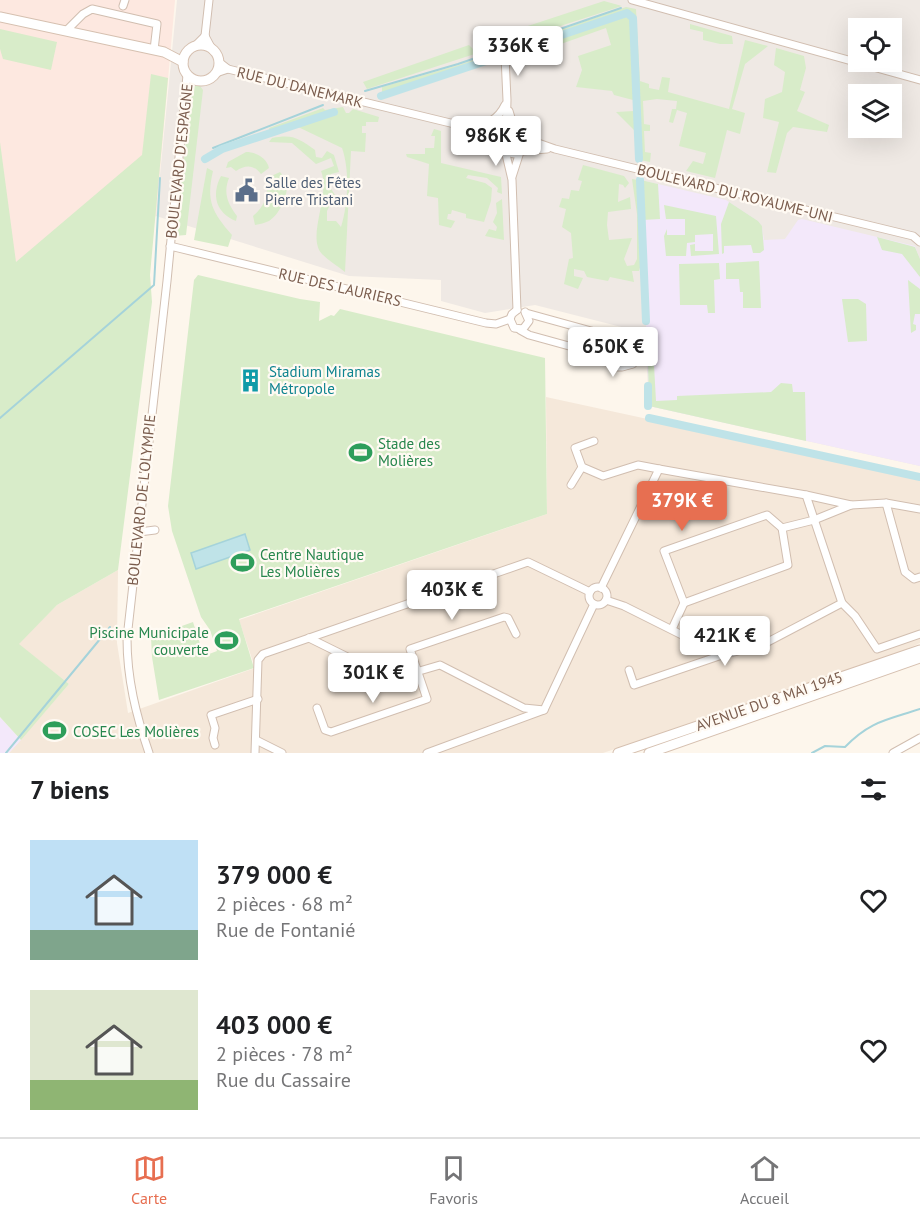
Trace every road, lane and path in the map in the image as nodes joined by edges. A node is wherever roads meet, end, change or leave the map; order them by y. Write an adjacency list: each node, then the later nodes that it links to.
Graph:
1 (209, 0): 5 (street)
2 (632, 0): 16 (street)
3 (0, 17): 4 (main road)
4 (66, 31): 7 (main road); 7 (street)
5 (205, 36): 6 (street); 8 (street)
6 (191, 49): 8 (main road); 9 (main road); 11 (main road)
7 (154, 50): 9 (main road)
8 (213, 51): 12 (main road)
9 (170, 53): 11 (main road)
10 (505, 56): 17 (street)
11 (183, 62): 15 (main road)
12 (219, 62): 13 (street, RUE DU DANEMARK); 14 (main road)
13 (228, 69): 14 (street, RUE DU DANEMARK); 18 (street, RUE DU DANEMARK)
14 (216, 73): 15 (main road)
15 (190, 77): 28 (street, BOULEVARD D'ESPAGNE)
16 (920, 80)
17 (507, 100): 18 (street); 20 (street); 21 (street)
18 (469, 128): 19 (street, RUE DU DANEMARK)
19 (488, 132): 21 (street, RUE DU DANEMARK); 23 (street)
20 (515, 132): 21 (street); 22 (street)
21 (505, 135): 23 (street)
22 (524, 138): 24 (street, BOULEVARD DU ROYAUME-UNI); 25 (street)
23 (504, 148): 25 (street); 26 (street)
24 (555, 149): 25 (street, BOULEVARD DU ROYAUME-UNI); 27 (street, BOULEVARD DU ROYAUME-UNI)
25 (520, 152): 26 (street)
26 (512, 180): 29 (street)
27 (918, 238)
28 (170, 246): 31 (street, RUE DES LAURIERS); 44 (street, BOULEVARD DE L'OLYMPIE)
29 (517, 310): 30 (street); 31 (street)
30 (526, 313): 32 (street); 32 (street)
31 (510, 320): 32 (street)
32 (520, 330)
33 (594, 441): 34 (street)
34 (582, 467): 35 (street); 36 (street)
35 (659, 469): 37 (street); 46 (street)
36 (571, 486)
37 (806, 495): 39 (street); 41 (street)
38 (886, 503): 39 (street); 40 (street); 45 (street)
39 (851, 505): 41 (street)
40 (920, 509)
41 (814, 520): 42 (street); 50 (street)
42 (782, 528): 49 (street); 49 (street)
43 (155, 530): 44 (street)
44 (139, 532): 67 (street, BOULEVARD DE L'OLYMPIE)
45 (920, 577)
46 (601, 588): 47 (street); 48 (street)
47 (590, 592): 51 (street); 55 (street)
48 (606, 600): 51 (street); 52 (street)
49 (684, 603): 52 (street)
50 (842, 603): 54 (street); 57 (street)
51 (594, 604): 63 (street)
52 (672, 629): 57 (street)
53 (516, 634): 60 (street)
54 (920, 634)
55 (309, 638): 60 (street); 61 (street)
56 (920, 650): 71 (main road, AVENUE DU 8 MAI 1945)
57 (722, 655): 59 (street)
58 (920, 658): 72 (main road, AVENUE DU 8 MAI 1945)
59 (629, 670)
60 (418, 671): 62 (street); 63 (street)
61 (258, 699): 65 (street); 66 (street)
62 (317, 708)
63 (544, 710): 70 (street)
64 (920, 738): 73 (street)
65 (256, 740): 68 (street); 69 (street)
66 (215, 745)
67 (149, 753)
68 (254, 753)
69 (282, 753)
70 (428, 753)
71 (618, 753)
72 (649, 753)
73 (893, 753)

